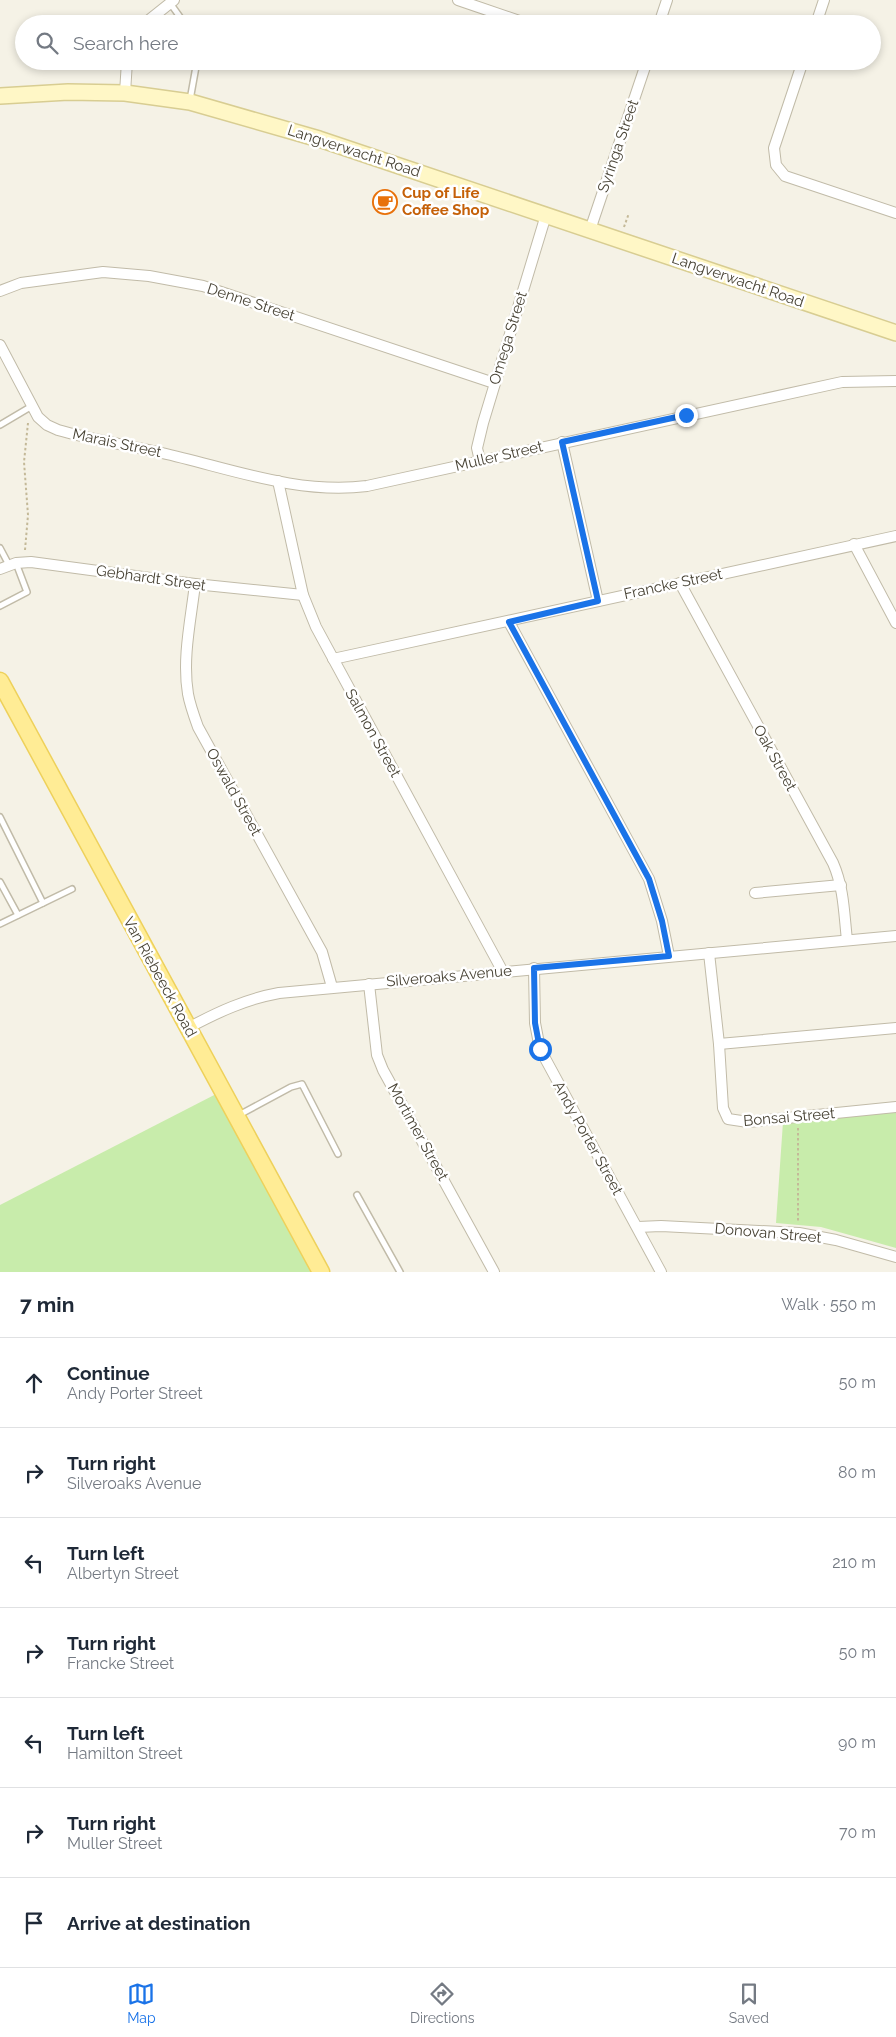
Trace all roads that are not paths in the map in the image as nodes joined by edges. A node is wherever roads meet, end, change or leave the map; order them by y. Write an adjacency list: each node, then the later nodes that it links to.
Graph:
1 (458, 0): 7 (street)
2 (667, 0): 8 (street)
3 (824, 0): 9 (street)
4 (172, 2): 5 (street); 6 (lane)
5 (155, 15)
6 (179, 15)
7 (502, 15)
8 (662, 15)
9 (819, 15)
10 (126, 70): 14 (street)
11 (195, 70): 16 (lane)
12 (640, 70): 19 (street, Syringa Street)
13 (800, 70): 17 (street)
14 (125, 93): 15 (street, Langverwacht Road); 16 (street, Langverwacht Road)
15 (0, 96)
16 (190, 102): 18 (street, Langverwacht Road)
17 (896, 213)
18 (546, 215): 19 (street, Langverwacht Road); 24 (street, Omega Street)
19 (590, 230): 21 (street, Langverwacht Road)
20 (0, 291): 24 (street, Denne Street)
21 (896, 333)
22 (0, 345): 25 (street, Marais Street)
23 (896, 381): 27 (street, Muller Street)
24 (494, 383): 28 (street, Omega Street)
25 (32, 406): 26 (lane); 29 (street, Marais Street)
26 (0, 425)
27 (562, 442): 28 (street, Muller Street); 37 (street)
28 (480, 461): 29 (street, Muller Street)
29 (278, 481): 36 (street, Salmon Street)
30 (896, 536): 31 (street, Francke Street)
31 (854, 544): 34 (street, Francke Street); 40 (street)
32 (0, 548): 33 (lane)
33 (8, 566): 35 (street, Gebhardt Street); 38 (lane)
34 (680, 583): 37 (street, Francke Street); 45 (street, Oak Street)
35 (195, 584): 36 (street, Gebhardt Street); 58 (street, Oswald Street)
36 (304, 595): 41 (street, Salmon Street)
37 (598, 601): 39 (street, Francke Street)
38 (0, 606)
39 (509, 622): 41 (street, Francke Street); 54 (street)
40 (896, 622)
41 (333, 659): 56 (street, Salmon Street)
42 (0, 681): 59 (main road, Van Riebeeck Road)
43 (0, 817): 48 (lane)
44 (0, 882): 49 (lane)
45 (841, 885): 47 (street); 52 (street, Oak Street)
46 (72, 889): 48 (lane)
47 (755, 893)
48 (44, 903): 49 (lane)
49 (18, 915): 50 (lane)
50 (0, 924)
51 (896, 936): 52 (street, Silveroaks Avenue)
52 (847, 940): 53 (street, Silveroaks Avenue)
53 (709, 953): 54 (street, Silveroaks Avenue); 61 (street, Bonsai Street)
54 (669, 956): 55 (street, Silveroaks Avenue)
55 (534, 968): 56 (street, Silveroaks Avenue); 66 (street, Andy Porter Street)
56 (503, 972): 57 (street, Silveroaks Avenue)
57 (368, 984): 58 (street, Silveroaks Avenue); 70 (street, Mortimer Street)
58 (332, 987): 59 (street, Silveroaks Avenue)
59 (188, 1028): 63 (main road, Van Riebeeck Road)
60 (896, 1028): 61 (street)
61 (719, 1044): 62 (street, Bonsai Street)
62 (896, 1107)
63 (236, 1117): 64 (lane); 68 (main road, Van Riebeeck Road)
64 (338, 1154)
65 (357, 1195): 69 (lane)
66 (638, 1227): 67 (street, Donovan Street); 71 (street, Andy Porter Street)
67 (896, 1257)
68 (321, 1272)
69 (400, 1272)
70 (494, 1272)
71 (662, 1272)

